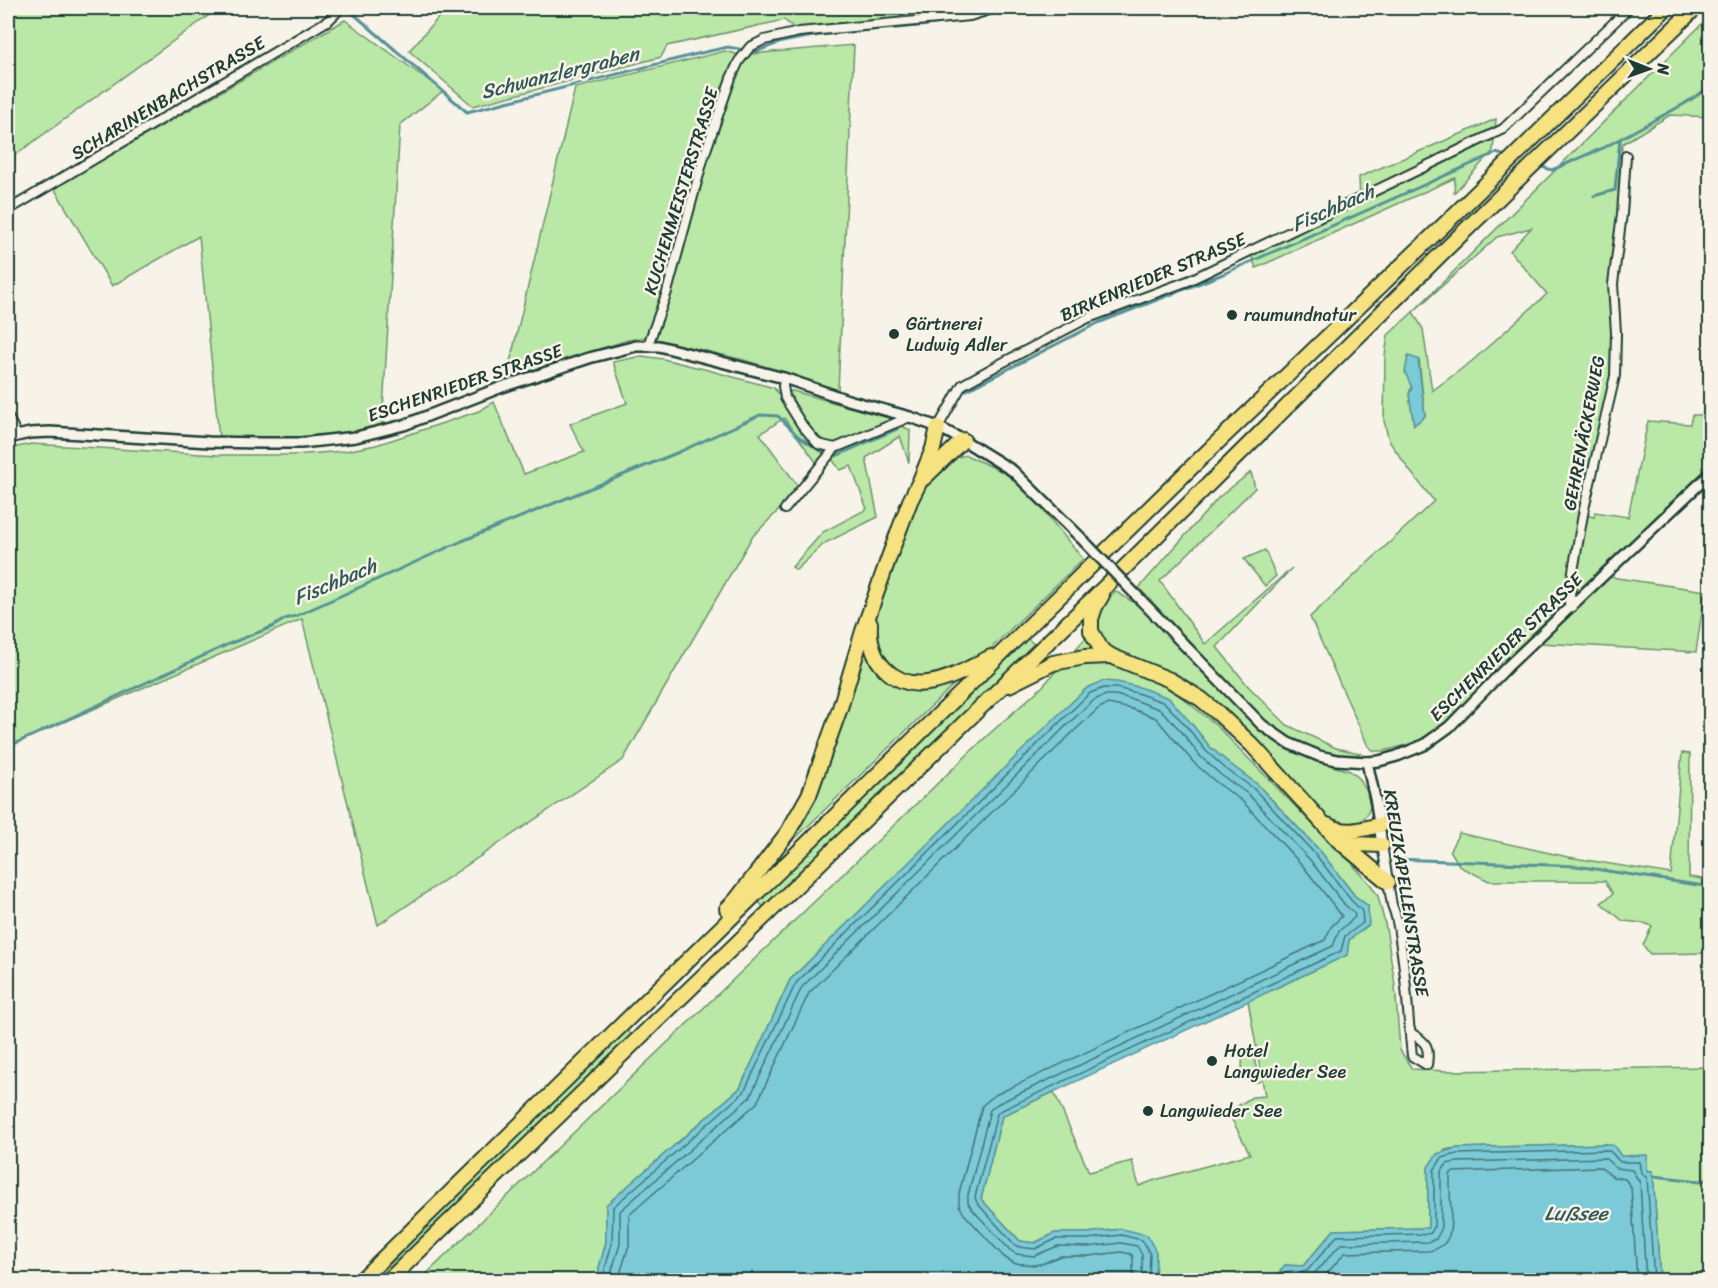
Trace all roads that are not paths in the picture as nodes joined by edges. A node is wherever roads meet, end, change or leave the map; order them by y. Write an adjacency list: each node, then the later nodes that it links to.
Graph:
1 (341, 8): 7 (street, SCHARINENBACHSTRASSE)
2 (996, 8): 8 (street, KUCHENMEISTERSTRASSE)
3 (1629, 8): 12 (street, BIRKENRIEDER STRASSE)
4 (1666, 8): 22 (highway)
5 (1695, 8): 19 (highway)
6 (1626, 156): 20 (street, GEHRENÄCKERWEG)
7 (8, 210)
8 (648, 345): 9 (street, ESCHENRIEDER STRASSE); 13 (street, ESCHENRIEDER STRASSE)
9 (784, 378): 11 (street, ESCHENRIEDER STRASSE); 15 (street)
10 (8, 417): 13 (street)
11 (910, 417): 12 (street, ESCHENRIEDER STRASSE); 15 (street)
12 (938, 427): 14 (street, ESCHENRIEDER STRASSE); 17 (highway)
13 (12, 436)
14 (963, 440): 17 (highway); 25 (street, ESCHENRIEDER STRASSE, bridge)
15 (836, 448): 18 (street)
16 (1710, 474): 20 (street, ESCHENRIEDER STRASSE)
17 (920, 482): 21 (highway)
18 (785, 509)
19 (1109, 583): 23 (highway); 24 (highway)
20 (1572, 607): 25 (street, ESCHENRIEDER STRASSE)
21 (870, 615): 22 (highway); 31 (highway)
22 (1001, 652): 31 (highway)
23 (1111, 656): 24 (highway); 26 (highway)
24 (997, 691): 34 (highway)
25 (1367, 762): 27 (street, KREUZKAPELLENSTRASSE)
26 (1325, 824): 27 (highway); 28 (highway)
27 (1380, 825): 29 (street, KREUZKAPELLENSTRASSE)
28 (1339, 841): 29 (highway); 30 (highway)
29 (1382, 845): 30 (street, KREUZKAPELLENSTRASSE)
30 (1388, 882): 32 (street, KREUZKAPELLENSTRASSE)
31 (679, 968): 33 (highway)
32 (1410, 1029)
33 (361, 1281)
34 (389, 1281)

